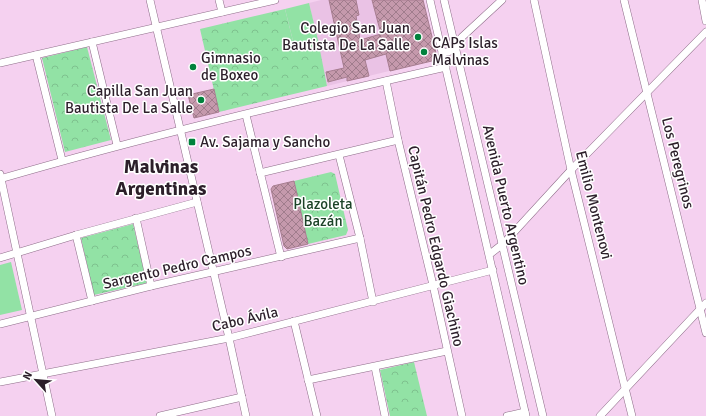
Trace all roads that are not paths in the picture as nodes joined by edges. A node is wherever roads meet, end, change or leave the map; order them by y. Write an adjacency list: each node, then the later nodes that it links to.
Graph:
1 (150, 0): 12 (street)
2 (219, 0): 10 (street)
3 (275, 0): 10 (street)
4 (430, 0): 16 (street, Avenida Puerto Argentino)
5 (444, 0): 15 (street, Avenida Puerto Argentino)
6 (502, 0): 15 (street)
7 (534, 0): 28 (street, Emilio Montenovi)
8 (624, 0): 21 (street, Los Peregrinos)
9 (702, 0): 11 (street)
10 (222, 12): 12 (street)
11 (706, 21)
12 (156, 27): 14 (street); 23 (street)
13 (706, 32): 21 (street)
14 (92, 42): 17 (street); 25 (street)
15 (455, 46): 16 (street); 35 (street, Avenida Puerto Argentino)
16 (442, 52): 19 (street, Avenida Puerto Argentino)
17 (36, 55): 18 (street); 27 (street)
18 (0, 63)
19 (446, 67): 20 (street); 37 (street, Avenida Puerto Argentino)
20 (386, 80): 22 (street); 24 (street, Capitán Pedro Edgardo Giachino)
21 (647, 92): 28 (street); 46 (street, Los Peregrinos)
22 (246, 115): 23 (street); 29 (street)
23 (180, 129): 25 (street); 31 (street)
24 (398, 140): 26 (street); 42 (street, Capitán Pedro Edgardo Giachino)
25 (117, 145): 27 (street)
26 (339, 155): 29 (street); 34 (street)
27 (62, 160): 30 (street)
28 (571, 170): 35 (street); 57 (street, Emilio Montenovi)
29 (260, 173): 38 (street)
30 (0, 177): 36 (street)
31 (197, 202): 32 (street); 41 (street)
32 (136, 218): 33 (street); 43 (street)
33 (76, 235): 36 (street); 44 (street)
34 (360, 238): 38 (street, Sargento Pedro Campos); 45 (street)
35 (502, 245): 37 (street); 67 (street, Avenida Puerto Argentino)
36 (17, 253): 39 (street); 47 (street)
37 (490, 254): 40 (street, Avenida Puerto Argentino)
38 (281, 257): 41 (street, Sargento Pedro Campos)
39 (0, 258)
40 (493, 270): 42 (street, Cabo Ávila); 59 (street, Avenida Puerto Argentino)
41 (214, 272): 43 (street, Sargento Pedro Campos); 51 (street)
42 (433, 285): 45 (street, Cabo Ávila); 52 (street, Capitán Pedro Edgardo Giachino)
43 (151, 286): 44 (street, Sargento Pedro Campos)
44 (92, 300): 47 (street, Sargento Pedro Campos)
45 (373, 302): 48 (street, Cabo Ávila)
46 (703, 306): 50 (street, Los Peregrinos); 57 (street)
47 (31, 316): 49 (street, Sargento Pedro Campos); 54 (street)
48 (294, 321): 51 (street, Cabo Ávila); 55 (street)
49 (0, 324)
50 (706, 333)
51 (229, 338): 54 (street, Cabo Ávila); 58 (street)
52 (447, 351): 53 (street); 65 (street, Capitán Pedro Edgardo Giachino)
53 (374, 367): 55 (street); 64 (street)
54 (43, 373): 56 (street, Cabo Ávila); 60 (street)
55 (308, 380): 63 (street)
56 (0, 382)
57 (626, 390): 68 (street); 69 (street, Emilio Montenovi)
58 (242, 397): 61 (street); 62 (street)
59 (526, 414): 66 (street)
60 (52, 416)
61 (160, 416)
62 (246, 416)
63 (317, 416)
64 (385, 416)
65 (462, 416)
66 (508, 416)
67 (542, 416)
68 (600, 416)
69 (632, 416)

